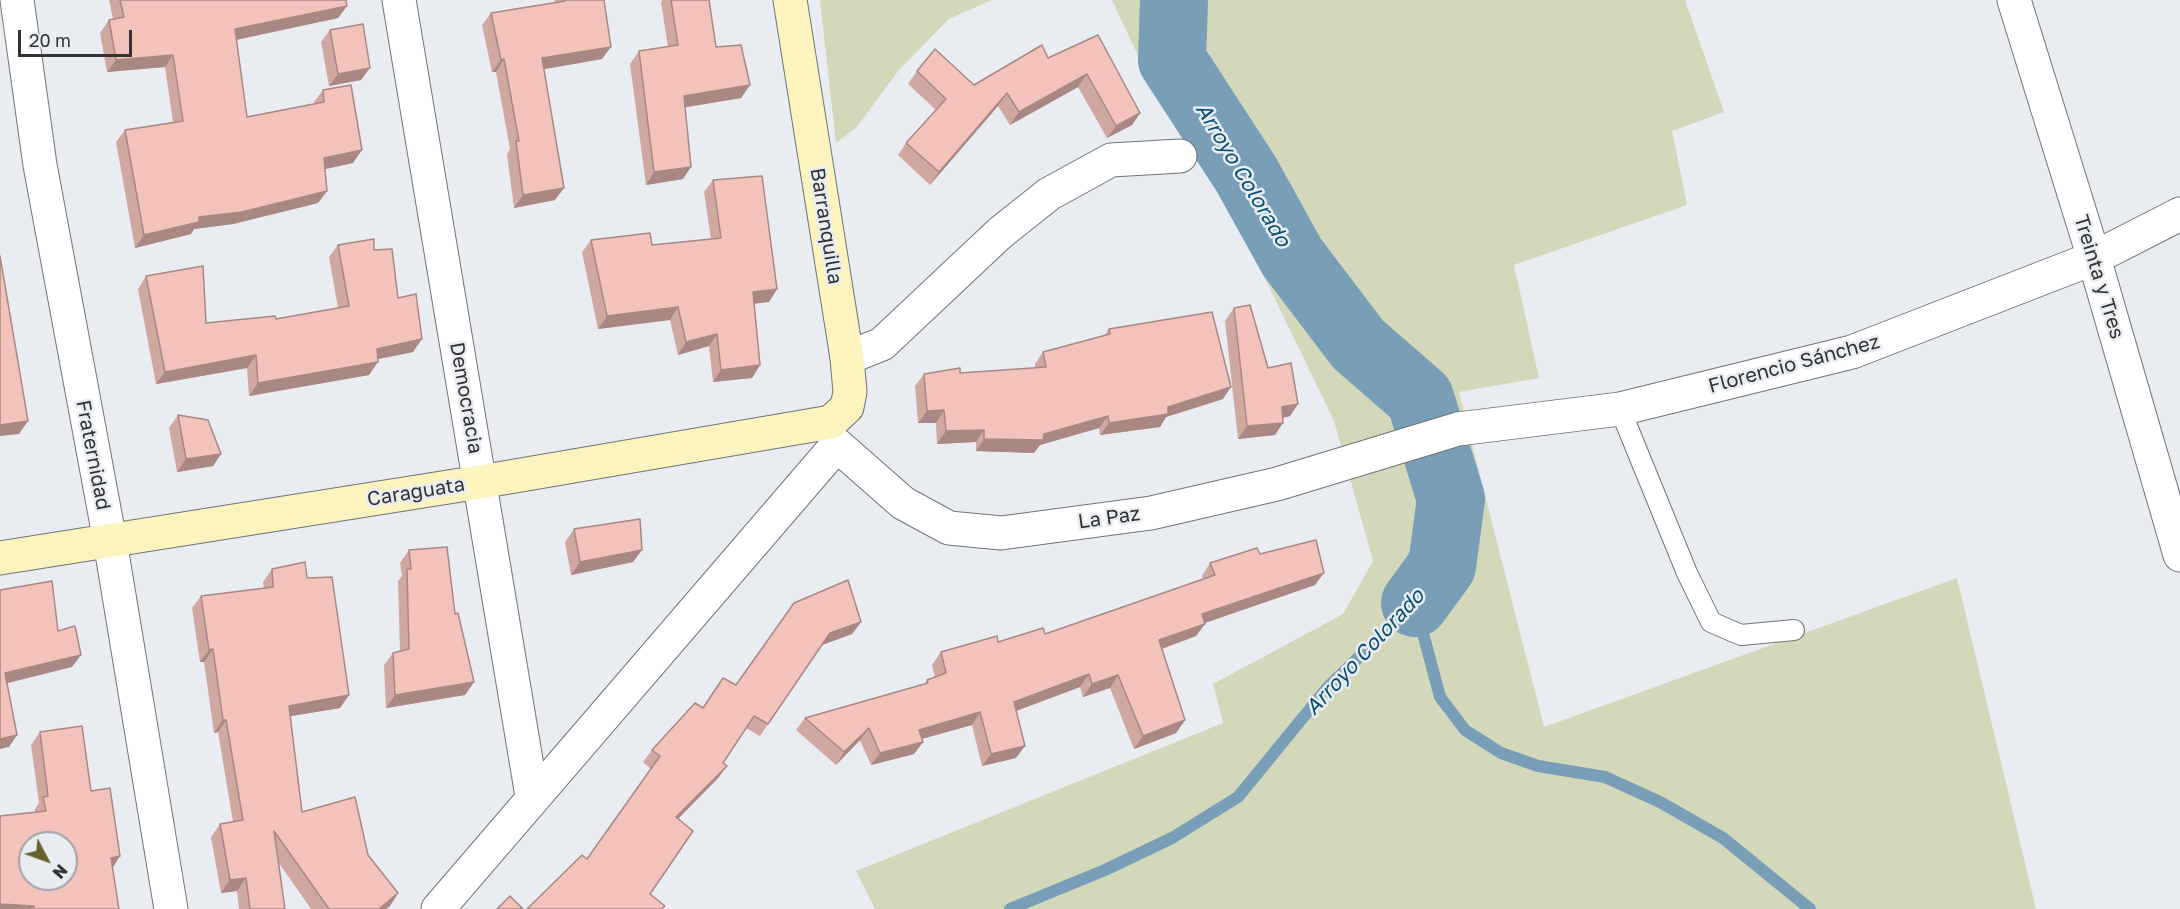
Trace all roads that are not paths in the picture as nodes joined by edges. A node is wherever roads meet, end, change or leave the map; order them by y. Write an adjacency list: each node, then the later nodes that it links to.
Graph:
1 (17, 0): 13 (street, Fraternidad)
2 (399, 0): 12 (street, Democracia)
3 (790, 0): 8 (street, Barranquilla)
4 (2014, 0): 7 (street, Treinta y Tres)
5 (1180, 156): 8 (street)
6 (2180, 214): 7 (street, Florencio Sánchez)
7 (2094, 258): 9 (street, Florencio Sánchez); 14 (street, Treinta y Tres)
8 (847, 358): 11 (street, Barranquilla)
9 (1620, 409): 10 (street, Florencio Sánchez); 16 (lane)
10 (1458, 429): 11 (street, La Paz)
11 (834, 433): 12 (street, Caraguata); 17 (street)
12 (480, 482): 13 (street, Caraguata); 17 (street, Democracia)
13 (110, 541): 15 (street, Caraguata); 18 (street, Fraternidad)
14 (2180, 555)
15 (0, 558)
16 (1794, 630)
17 (532, 796): 19 (street)
18 (171, 909)
19 (438, 909)

